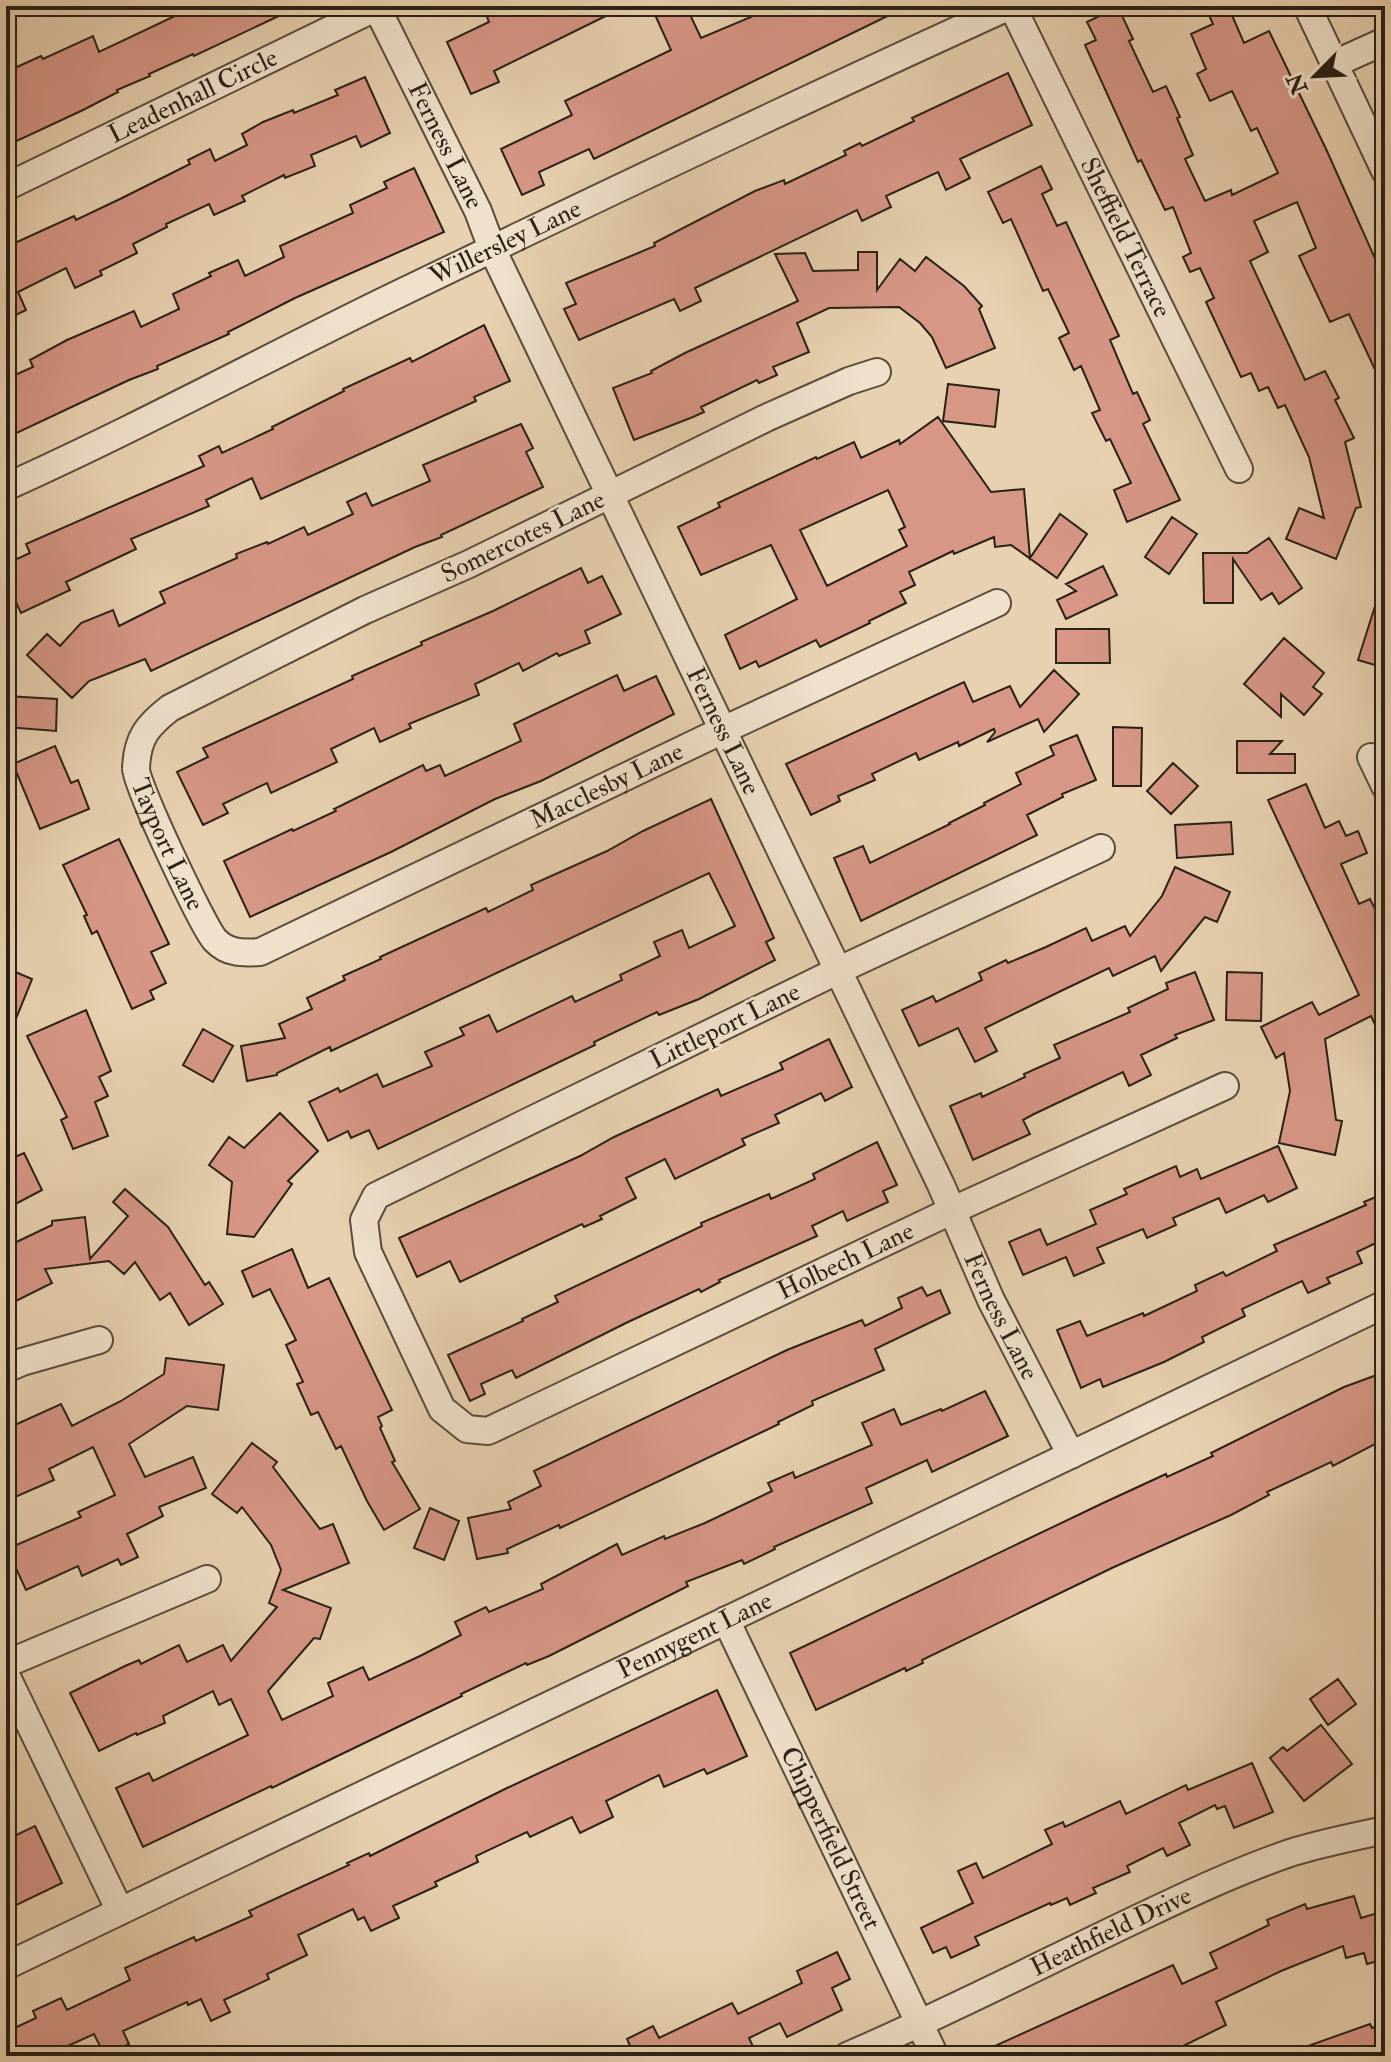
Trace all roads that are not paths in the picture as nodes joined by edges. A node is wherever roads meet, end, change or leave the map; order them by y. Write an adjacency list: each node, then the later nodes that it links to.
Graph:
1 (377, 6): 7 (street, Leadenhall Circle); 8 (street, Ferness Lane)
2 (1011, 6): 8 (street, Willersley Lane); 10 (street, Sheffield Terrace)
3 (1307, 6): 5 (street)
4 (1385, 41): 5 (street)
5 (1334, 64): 6 (street)
6 (1385, 171)
7 (6, 187)
8 (493, 251): 11 (street, Willersley Lane); 12 (street, Ferness Lane)
9 (877, 372): 12 (street, Somercotes Lane)
10 (1239, 469)
11 (6, 487)
12 (609, 496): 14 (street, Somercotes Lane); 15 (street, Ferness Lane)
13 (997, 603): 15 (street, Macclesby Lane)
14 (170, 708): 19 (street, Tayport Lane)
15 (721, 731): 19 (street, Macclesby Lane); 20 (street, Ferness Lane)
16 (1371, 757): 17 (street)
17 (1385, 786)
18 (1101, 848): 20 (street, Littleport Lane)
19 (260, 952)
20 (837, 971): 22 (street, Ferness Lane); 26 (street, Littleport Lane)
21 (1225, 1086): 22 (street, Holbech Lane)
22 (951, 1211): 26 (street, Holbech Lane); 27 (street, Ferness Lane)
23 (1385, 1304): 27 (street, Pennygent Lane)
24 (99, 1340): 25 (street)
25 (6, 1369)
26 (467, 1429)
27 (1071, 1455): 29 (street, Pennygent Lane)
28 (207, 1579): 30 (street)
29 (726, 1620): 33 (street, Pennygent Lane); 35 (street, Chipperfield Street)
30 (6, 1664)
31 (6, 1675): 33 (street)
32 (1385, 1830): 35 (street, Heathfield Drive)
33 (120, 1911): 34 (street, Pennygent Lane)
34 (6, 1966)
35 (919, 2023): 36 (street, Heathfield Drive); 37 (street, Chipperfield Street)
36 (847, 2056)
37 (935, 2056)

